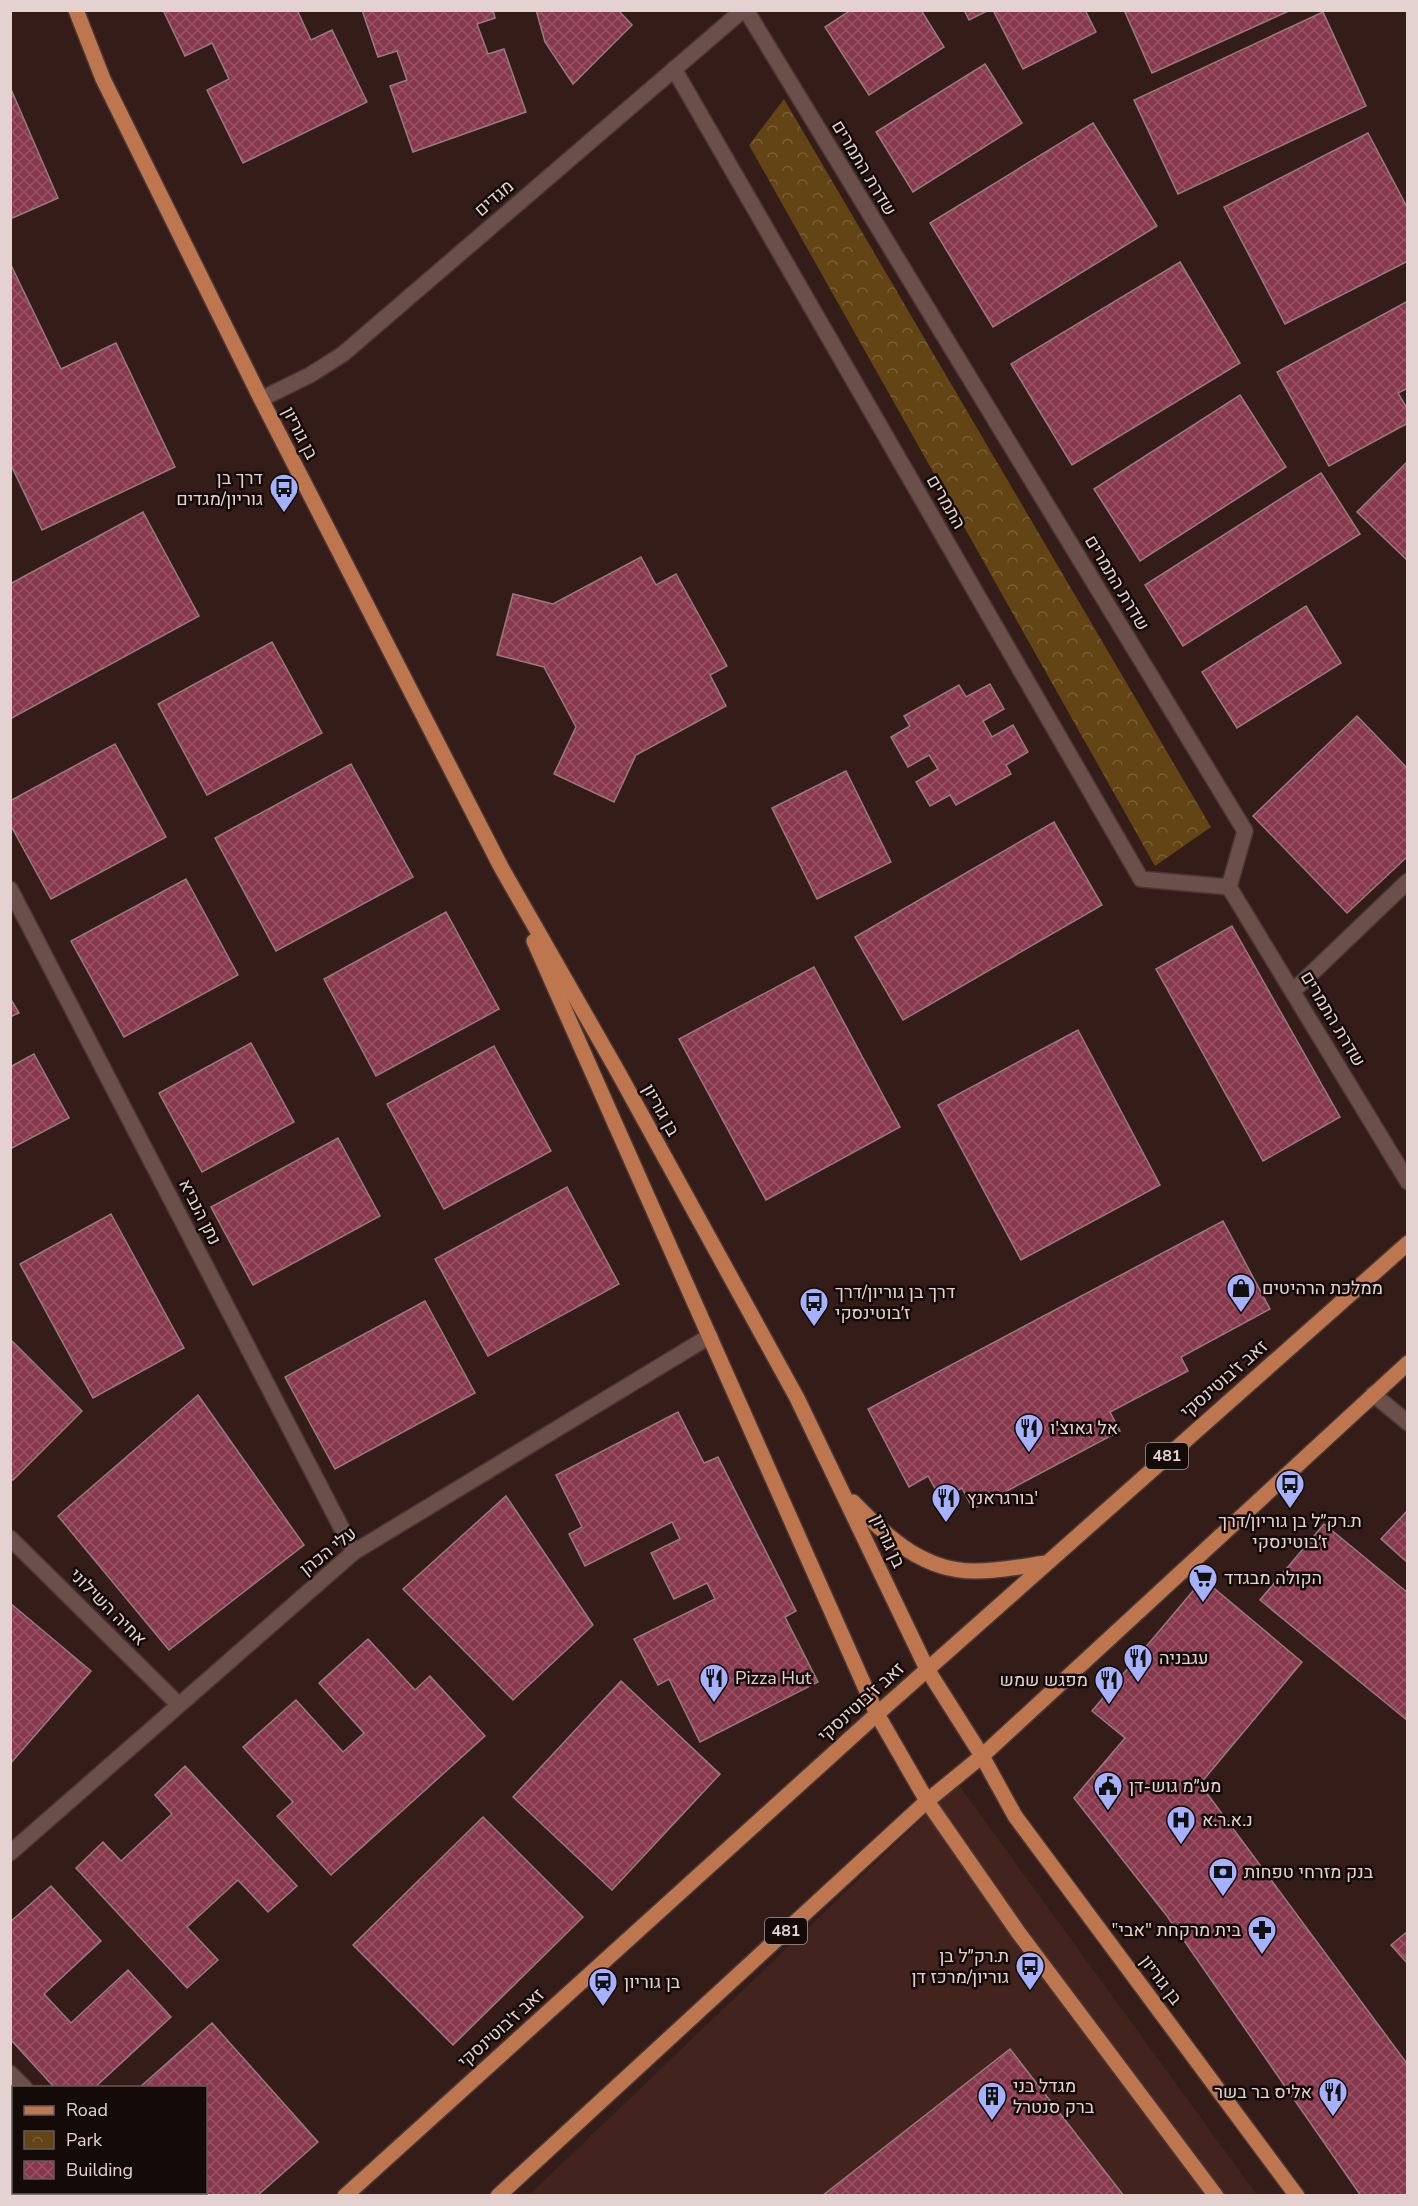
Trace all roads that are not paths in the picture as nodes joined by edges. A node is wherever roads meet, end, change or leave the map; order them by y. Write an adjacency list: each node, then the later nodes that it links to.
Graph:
1 (76, 10): 4 (main road, בן גוריון)
2 (744, 10): 3 (street, מגדים); 6 (street, שדרת התמרים)
3 (674, 69): 4 (street, מגדים); 6 (street, התמרים)
4 (261, 399): 5 (main road, בן גוריון)
5 (501, 867): 12 (main road, בן גוריון); 16 (main road, בן גוריון)
6 (1229, 887): 9 (street, שדרת התמרים)
7 (1406, 888): 9 (street)
8 (10, 889): 18 (street, נתן הנביא)
9 (1293, 991): 10 (street, שדרת התמרים)
10 (1407, 1182)
11 (1407, 1243): 19 (main road, זאב ז'בוטינסקי / 481)
12 (710, 1336): 18 (street, עלי הכהן); 22 (main road, בן גוריון)
13 (1407, 1363): 14 (main road, 481)
14 (1372, 1394): 15 (street); 23 (main road, 481)
15 (1407, 1423)
16 (844, 1494): 19 (main road); 20 (main road, בן גוריון)
17 (10, 1538): 21 (street, אחיה השילוני)
18 (354, 1552): 21 (street, עלי הכהן)
19 (1046, 1563): 20 (main road, זאב ז'בוטינסקי / 481)
20 (927, 1669): 22 (main road, זאב ז'בוטינסקי / 481); 23 (main road, בן גוריון)
21 (178, 1704): 25 (street, עלי הכהן)
22 (877, 1714): 24 (main road, בן גוריון); 28 (main road, זאב ז'בוטינסקי / 481)
23 (982, 1756): 24 (main road, 481); 31 (main road, בן גוריון)
24 (927, 1801): 29 (main road, 481); 30 (main road, בן גוריון)
25 (10, 1853)
26 (10, 2073): 27 (street)
27 (23, 2086)
28 (345, 2196)
29 (498, 2196)
30 (1216, 2196)
31 (1297, 2196)

